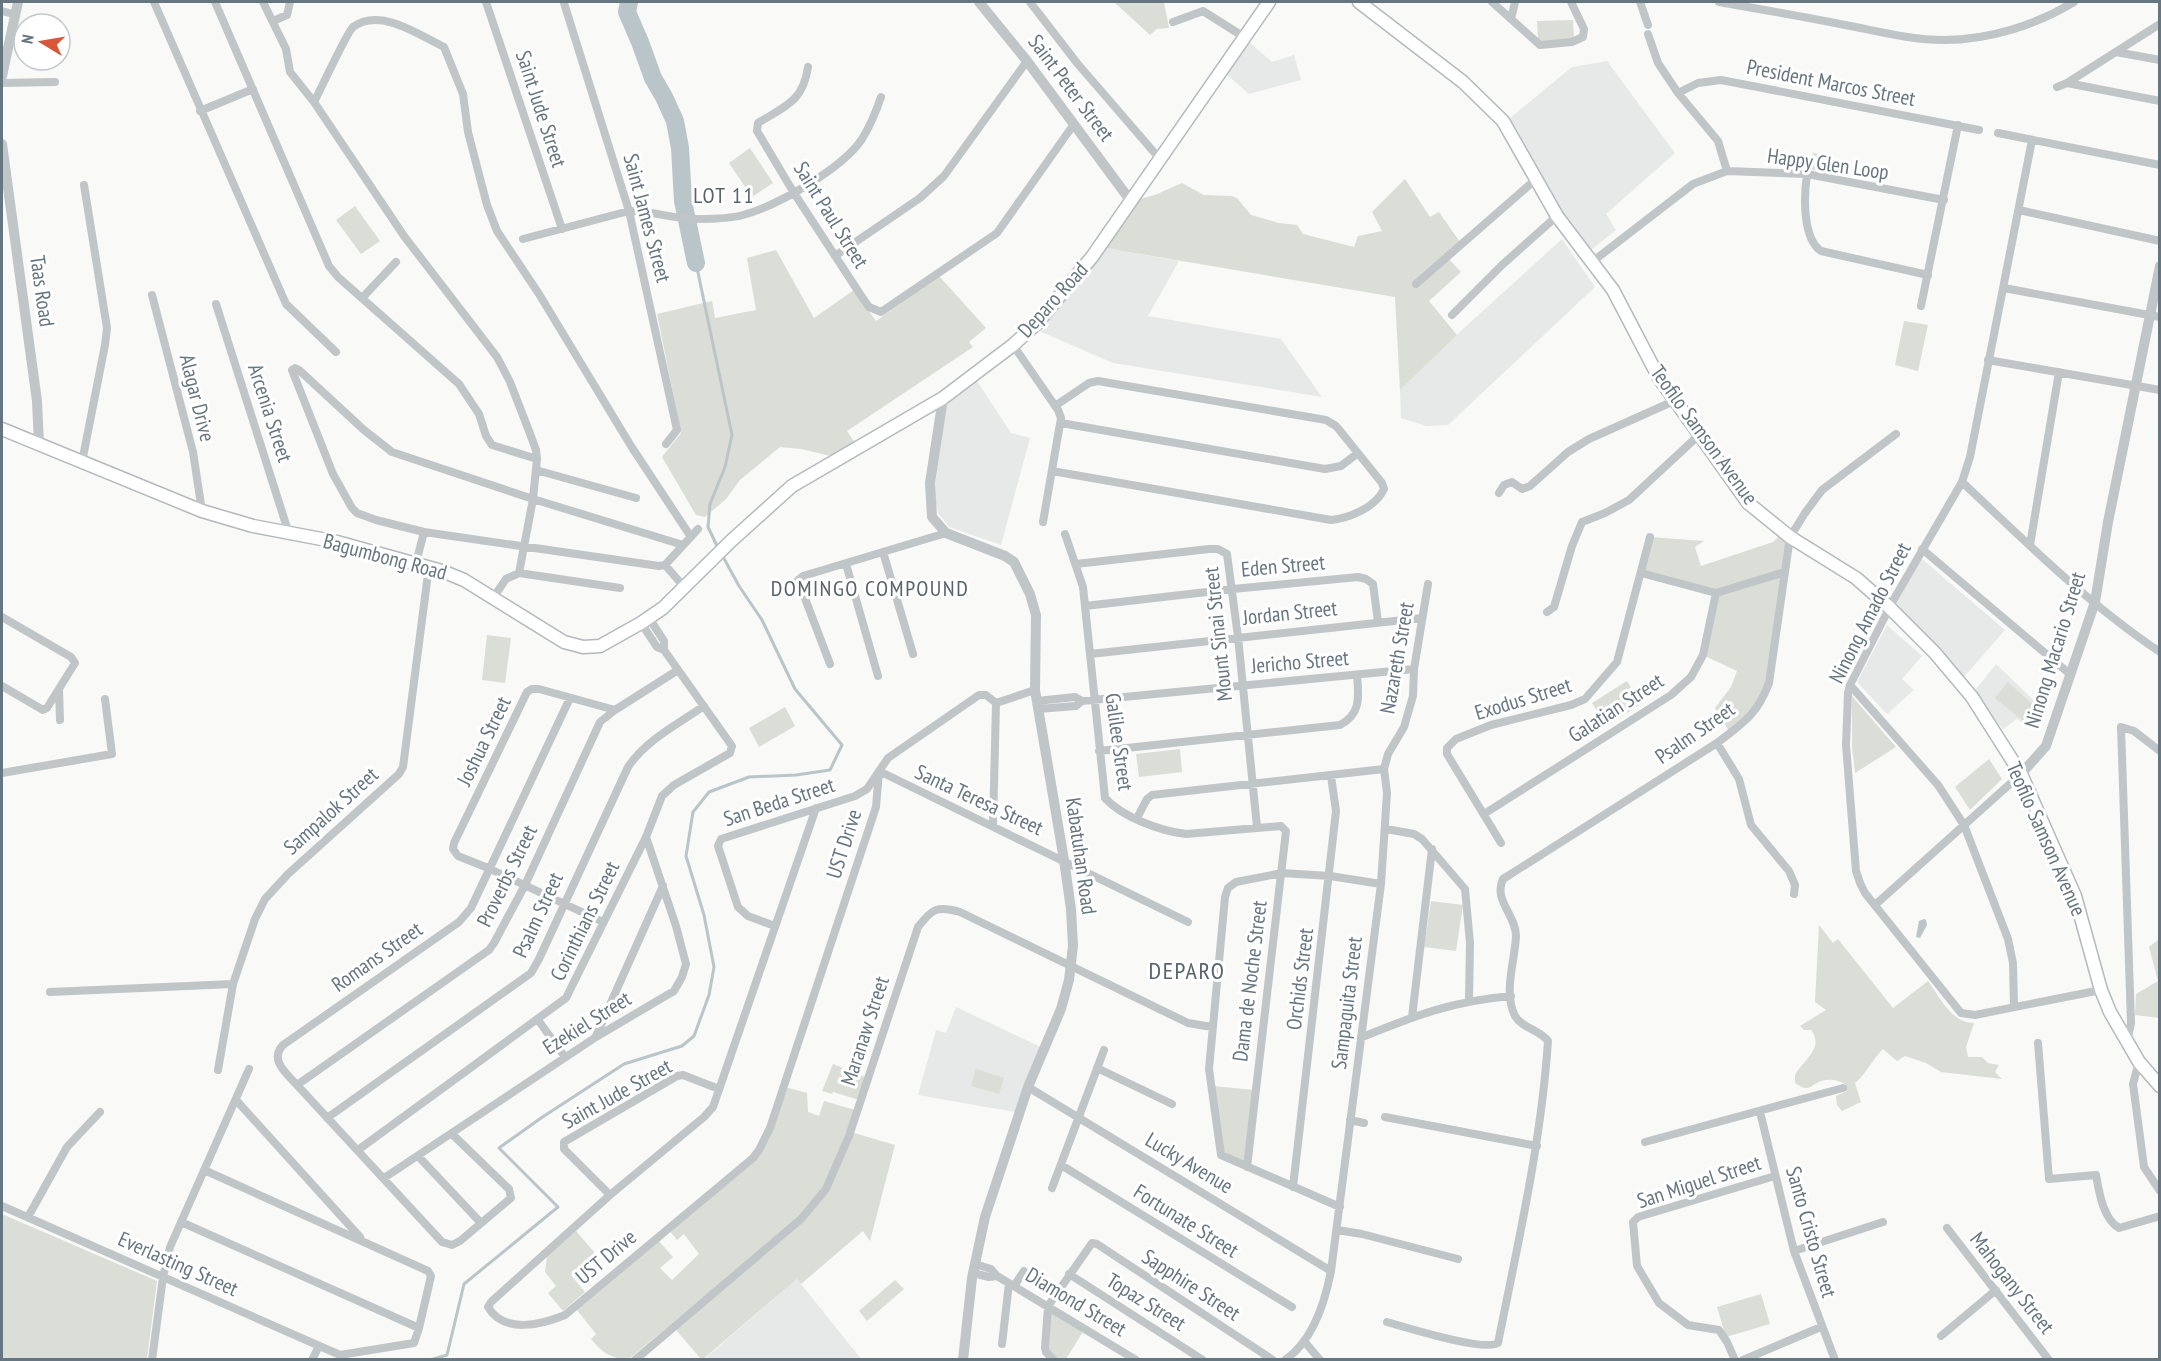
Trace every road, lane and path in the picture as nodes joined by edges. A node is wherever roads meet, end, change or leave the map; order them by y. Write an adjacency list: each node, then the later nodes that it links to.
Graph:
1 (154, 2): 39 (street)
2 (215, 2): 34 (street)
3 (263, 2): 18 (street)
4 (290, 2): 18 (street)
5 (486, 2): 59 (street, Saint Jude Street)
6 (979, 2): 27 (street, Saint Peter Street)
7 (1030, 2): 46 (street)
8 (1269, 2): 24 (main road, Deparo Road)
9 (1359, 2): 50 (main road, Teofilo Samson Avenue)
10 (1492, 2): 17 (street)
11 (1515, 2): 17 (street)
12 (1571, 2): 17 (street)
13 (1640, 2): 21 (street)
14 (1719, 2): 15 (street)
15 (2074, 2)
16 (564, 3): 57 (street, Saint James Street)
17 (1511, 19)
18 (273, 21): 38 (street)
19 (1173, 22): 24 (street)
20 (2160, 24): 25 (street)
21 (1648, 25)
22 (12, 32): 29 (street)
23 (1648, 34): 35 (street)
24 (1244, 38): 46 (main road, Deparo Road)
25 (2116, 52): 26 (street); 32 (street)
26 (2160, 60)
27 (1027, 61): 40 (street, Saint Peter Street); 62 (street)
28 (808, 67): 52 (street, Saint Paul Street)
29 (2, 76)
30 (55, 82): 31 (street)
31 (2, 83)
32 (2067, 83): 33 (street); 37 (street)
33 (2057, 87)
34 (253, 89): 39 (street); 70 (street)
35 (1678, 93): 41 (street, President Marcos Street); 48 (street)
36 (881, 97): 52 (street)
37 (2160, 101)
38 (314, 102): 91 (street); 106 (street)
39 (200, 111): 76 (street)
40 (1074, 124): 54 (street, Saint Peter Street); 62 (street, Saint Paul Street)
41 (1958, 125): 42 (street, President Marcos Street); 55 (street)
42 (1979, 130)
43 (1998, 133): 44 (street)
44 (2032, 140): 47 (street); 56 (street, Ninong Amado Street)
45 (2, 144): 53 (street, Taas Road)
46 (1159, 158): 54 (main road, Deparo Road)
47 (2160, 165)
48 (1727, 171): 49 (street, Happy Glen Loop); 64 (street, Happy Glen Loop)
49 (1807, 174): 55 (street, Happy Glen Loop); 66 (street)
50 (1535, 180): 58 (main road, Teofilo Samson Avenue); 67 (street)
51 (84, 185): 92 (street)
52 (794, 193): 57 (street); 62 (street, Saint Paul Street)
53 (6, 198): 88 (street, Taas Road)
54 (1130, 200): 75 (main road, Deparo Road)
55 (1944, 200): 66 (street)
56 (2019, 210): 61 (street); 68 (street, Ninong Amado Street)
57 (629, 211): 59 (street); 89 (street, Saint James Street)
58 (1557, 216): 64 (main road, Teofilo Samson Avenue); 73 (street)
59 (562, 229): 60 (street)
60 (524, 239)
61 (2160, 241)
62 (835, 256)
63 (396, 262): 70 (street)
64 (1592, 262): 82 (main road, Teofilo Samson Avenue)
65 (2160, 266): 74 (street, Ninong Macario Street)
66 (1928, 275): 72 (street)
67 (1416, 284)
68 (2004, 288): 74 (street); 77 (street, Ninong Amado Street)
69 (152, 295): 99 (street, Alagar Drive)
70 (362, 298): 91 (street)
71 (216, 304): 104 (street, Arcenia Street)
72 (1921, 306)
73 (1452, 315)
74 (2155, 316): 79 (street, Ninong Macario Street)
75 (1013, 345): 81 (main road, Deparo Road); 83 (street)
76 (336, 352)
77 (1988, 360): 78 (street); 95 (street, Ninong Amado Street)
78 (2059, 372): 79 (street); 111 (street)
79 (2136, 385): 80 (street); 129 (street, Ninong Macario Street)
80 (2160, 390)
81 (943, 398): 103 (street); 109 (main road, Deparo Road)
82 (1674, 401): 87 (main road, Teofilo Samson Avenue); 96 (street)
83 (1055, 406): 84 (street); 90 (street)
84 (1061, 423): 90 (street); 94 (street)
85 (2, 429): 88 (main road, Bagumbong Road)
86 (1896, 434): 108 (street)
87 (1699, 435): 108 (main road, Teofilo Samson Avenue); 132 (street)
88 (39, 444): 92 (main road, Bagumbong Road)
89 (666, 444)
90 (1358, 453): 94 (street)
91 (537, 459): 93 (street)
92 (81, 462): 99 (main road, Bagumbong Road)
93 (536, 470): 97 (street); 98 (street)
94 (1052, 471): 100 (street)
95 (1962, 482): 111 (street); 113 (street, Ninong Amado Street)
96 (1499, 493)
97 (636, 498)
98 (533, 499): 102 (street); 110 (street); 112 (street)
99 (202, 511): 104 (main road, Bagumbong Road)
100 (1043, 522)
101 (698, 529): 106 (street)
102 (424, 532): 112 (street); 115 (street)
103 (946, 532): 114 (street); 153 (street, Kabatuhan Road)
104 (289, 534): 115 (main road, Bagumbong Road)
105 (1065, 534): 117 (street, Galilee Street)
106 (691, 537): 110 (street)
107 (1650, 537): 122 (street, Exodus Street)
108 (1790, 537): 120 (street, Psalm Street); 131 (main road, Teofilo Samson Avenue)
109 (731, 541): 125 (main road, Bagumbong Road)
110 (683, 545): 118 (street)
111 (2030, 545): 129 (street)
112 (524, 546): 118 (street); 121 (street)
113 (1922, 549): 131 (street, Ninong Amado Street); 145 (street)
114 (883, 552): 116 (street); 139 (street)
115 (416, 563): 119 (main road, Bagumbong Road)
116 (846, 564): 141 (street); 146 (street)
117 (1076, 564): 126 (street, Mount Sinai Street); 130 (street, Galilee Street)
118 (665, 565): 125 (street)
119 (429, 566): 128 (main road, Bagumbong Road); 193 (street, Sampalok Street)
120 (1785, 572): 127 (street); 160 (street, Psalm Street)
121 (519, 573): 124 (street); 128 (street)
122 (1641, 573): 127 (street); 170 (street, Exodus Street)
123 (1428, 584): 134 (street, Nazareth Street)
124 (620, 588)
125 (685, 588): 135 (main road, Bagumbong Road)
126 (1233, 589): 130 (street, Eden Street); 136 (street, Eden Street); 137 (street, Mount Sinai Street)
127 (1716, 593): 170 (street, Galatian Street)
128 (493, 597): 135 (main road, Bagumbong Road)
129 (2095, 602): 138 (street); 145 (street, Ninong Macario Street)
130 (1085, 606): 140 (street, Galilee Street)
131 (1889, 607): 147 (street, Ninong Amado Street); 166 (main road, Teofilo Samson Avenue)
132 (1547, 612)
133 (2, 617): 150 (street)
134 (1422, 618): 136 (street, Jordan Street); 142 (street, Nazareth Street)
135 (645, 621): 143 (street)
136 (1378, 622): 137 (street, Jordan Street)
137 (1238, 637): 140 (street, Jordan Street); 149 (street, Mount Sinai Street)
138 (2160, 652)
139 (913, 654)
140 (1090, 654): 154 (street, Galilee Street)
141 (830, 664)
142 (1414, 669): 144 (street, Jericho Street); 163 (street, Nazareth Street)
143 (678, 670): 156 (street); 157 (street, Proverbs Street)
144 (1357, 675): 149 (street, Jericho Street); 159 (street)
145 (2071, 675): 166 (street, Ninong Macario Street)
146 (878, 676)
147 (1850, 685): 172 (street); 188 (street, Ninong Amado Street)
148 (2, 686): 150 (street)
149 (1242, 686): 154 (street, Jericho Street); 159 (street, Mount Sinai Street)
150 (59, 689): 158 (street)
151 (570, 698): 157 (street, Joshua Street); 180 (street, Romans Street); 180 (street, Joshua Street)
152 (105, 699): 165 (street)
153 (1036, 700): 154 (street, Jericho Street); 155 (street); 179 (street, Kabatuhan Road)
154 (1094, 700): 161 (street, Galilee Street)
155 (996, 703): 164 (street); 173 (street)
156 (704, 706): 176 (street, Corinthians Street); 187 (street, Psalm Street)
157 (615, 710): 184 (street, Proverbs Street)
158 (60, 720)
159 (1246, 735): 161 (street); 168 (street, Mount Sinai Street)
160 (1717, 743): 186 (street); 196 (street, Psalm Street)
161 (1099, 751): 171 (street, Galilee Street)
162 (2160, 751): 205 (street)
163 (1384, 769): 167 (street); 175 (street, Sampaguita Street)
164 (879, 771): 169 (street, San Beda Street); 173 (street, Santa Teresa Street); 239 (street, UST Drive)
165 (2, 773)
166 (2021, 774): 172 (street, Ninong Macario Street); 194 (main road, Teofilo Samson Avenue)
167 (1332, 776): 168 (street); 182 (street, Orchids Street)
168 (1251, 784): 171 (street); 174 (street, Mount Sinai Street)
169 (816, 808): 191 (street, UST Drive); 191 (street, San Beda Street)
170 (1484, 814): 177 (street)
171 (1137, 818): 174 (street, Galilee Street)
172 (1964, 825): 188 (street, Ninong Macario Street); 198 (street)
173 (993, 826): 179 (street, Santa Teresa Street)
174 (1257, 827): 181 (street, Dama de Noche Street)
175 (1386, 829): 178 (street); 183 (street, Sampaguita Street)
176 (646, 837): 185 (street, Ezekiel Street); 190 (street, Corinthians Street)
177 (1501, 843)
178 (1431, 849): 197 (street); 199 (street)
179 (1064, 860): 189 (street, Santa Teresa Street); 192 (street, Kabatuhan Road)
180 (488, 868): 184 (street); 212 (street, Romans Street)
181 (1282, 873): 182 (street); 201 (street); 232 (street, Dama de Noche Street)
182 (1330, 876): 183 (street); 236 (street, Orchids Street)
183 (1381, 884): 203 (street, Sampaguita Street)
184 (525, 885): 187 (street); 212 (street, Proverbs Street)
185 (663, 886): 202 (street); 202 (street, Ezekiel Street)
186 (1794, 894)
187 (563, 904): 190 (street); 222 (street, Psalm Street)
188 (1875, 905): 198 (street, Ninong Amado Street)
189 (1188, 921)
190 (603, 922): 200 (street, Corinthians Street)
191 (776, 926): 216 (street, UST Drive)
192 (1071, 965): 201 (street, Maranaw Street); 214 (street, Kabatuhan Road); 270 (street, Maranaw Street)
193 (233, 984): 195 (street); 211 (street, Sampalok Street)
194 (2102, 990): 198 (street, Ninong Amado Street); 205 (main road, Teofilo Samson Avenue)
195 (50, 992)
196 (1511, 996): 197 (street); 228 (street)
197 (1469, 1000): 199 (street)
198 (2014, 1007)
199 (1412, 1017): 203 (street)
200 (538, 1020): 207 (street); 229 (street, Corinthians Street)
201 (1212, 1027): 232 (street)
202 (596, 1037): 207 (street, Ezekiel Street)
203 (1360, 1038): 224 (street, Sampaguita Street)
204 (2038, 1043): 242 (street)
205 (2127, 1043): 208 (main road, Teofilo Samson Avenue)
206 (1104, 1050): 209 (street)
207 (565, 1057): 226 (street, Ezekiel Street)
208 (2139, 1062): 213 (main road, Teofilo Samson Avenue); 238 (street)
209 (1097, 1068): 218 (street); 223 (street)
210 (249, 1069): 217 (street)
211 (218, 1070)
212 (297, 1085): 222 (street)
213 (2160, 1086)
214 (1028, 1087): 223 (street, Lucky Avenue); 252 (street, Kabatuhan Road)
215 (1843, 1088): 220 (street)
216 (719, 1089): 239 (street, UST Drive); 239 (street, Saint Jude Street)
217 (236, 1100): 233 (street); 249 (street)
218 (1172, 1104)
219 (100, 1112): 243 (street)
220 (1760, 1112): 227 (street); 234 (street, Santo Cristo Street)
221 (1385, 1117): 228 (street)
222 (327, 1118): 229 (street)
223 (1079, 1118): 231 (street); 254 (street, Lucky Avenue)
224 (1350, 1120): 225 (street); 241 (street, Sampaguita Street)
225 (1364, 1123)
226 (452, 1134): 230 (street, Ezekiel Street); 245 (street)
227 (1645, 1143)
228 (1537, 1146): 261 (street)
229 (358, 1150): 235 (street)
230 (418, 1156): 235 (street, Ezekiel Street); 245 (street)
231 (1061, 1165): 237 (street); 260 (street, Fortunate Street)
232 (1247, 1167): 236 (street)
233 (204, 1170): 244 (street); 249 (street)
234 (1775, 1176): 250 (street, Santo Cristo Street); 278 (street, San Miguel Street)
235 (384, 1179): 245 (street)
236 (1293, 1187): 241 (street)
237 (1052, 1188)
238 (2160, 1191)
239 (610, 1195)
240 (2, 1206): 243 (street, Everlasting Street)
241 (1340, 1207): 248 (street, Sampaguita Street)
242 (2160, 1216)
243 (28, 1217): 256 (street, Everlasting Street)
244 (181, 1222): 256 (street); 263 (street)
245 (481, 1222)
246 (1883, 1222): 250 (street)
247 (1947, 1228): 258 (street, Mahogany Street)
248 (1337, 1230): 251 (street); 254 (street, Sampaguita Street)
249 (363, 1241): 263 (street)
250 (1794, 1251): 262 (street, Santo Cristo Street)
251 (1458, 1259)
252 (974, 1268): 257 (street, Diamond Street); 271 (street, Kabatuhan Road)
253 (1024, 1271): 257 (street)
254 (1331, 1271): 265 (street, Sampaguita Street)
255 (1069, 1275): 259 (street); 274 (street, Topaz Street); 275 (street, Sapphire Street)
256 (163, 1277): 267 (street, Everlasting Street); 268 (street)
257 (1012, 1284): 259 (street, Diamond Street); 266 (street)
258 (1996, 1290): 264 (street); 281 (street, Mahogany Street)
259 (1048, 1306): 272 (street); 273 (street, Diamond Street)
260 (1292, 1307)
261 (1387, 1322)
262 (1821, 1327): 279 (street); 280 (street, Santo Cristo Street)
263 (419, 1328): 267 (street, Everlasting Street)
264 (1941, 1336)
265 (1304, 1341): 276 (street, Sampaguita Street); 277 (street)
266 (1002, 1344)
267 (319, 1346): 269 (street)
268 (152, 1359)
269 (312, 1359)
270 (635, 1359)
271 (963, 1359)
272 (1054, 1359)
273 (1136, 1359)
274 (1203, 1359)
275 (1272, 1359)
276 (1285, 1359)
277 (1320, 1359)
278 (1735, 1359)
279 (1743, 1359)
280 (1834, 1359)
281 (2048, 1359)

